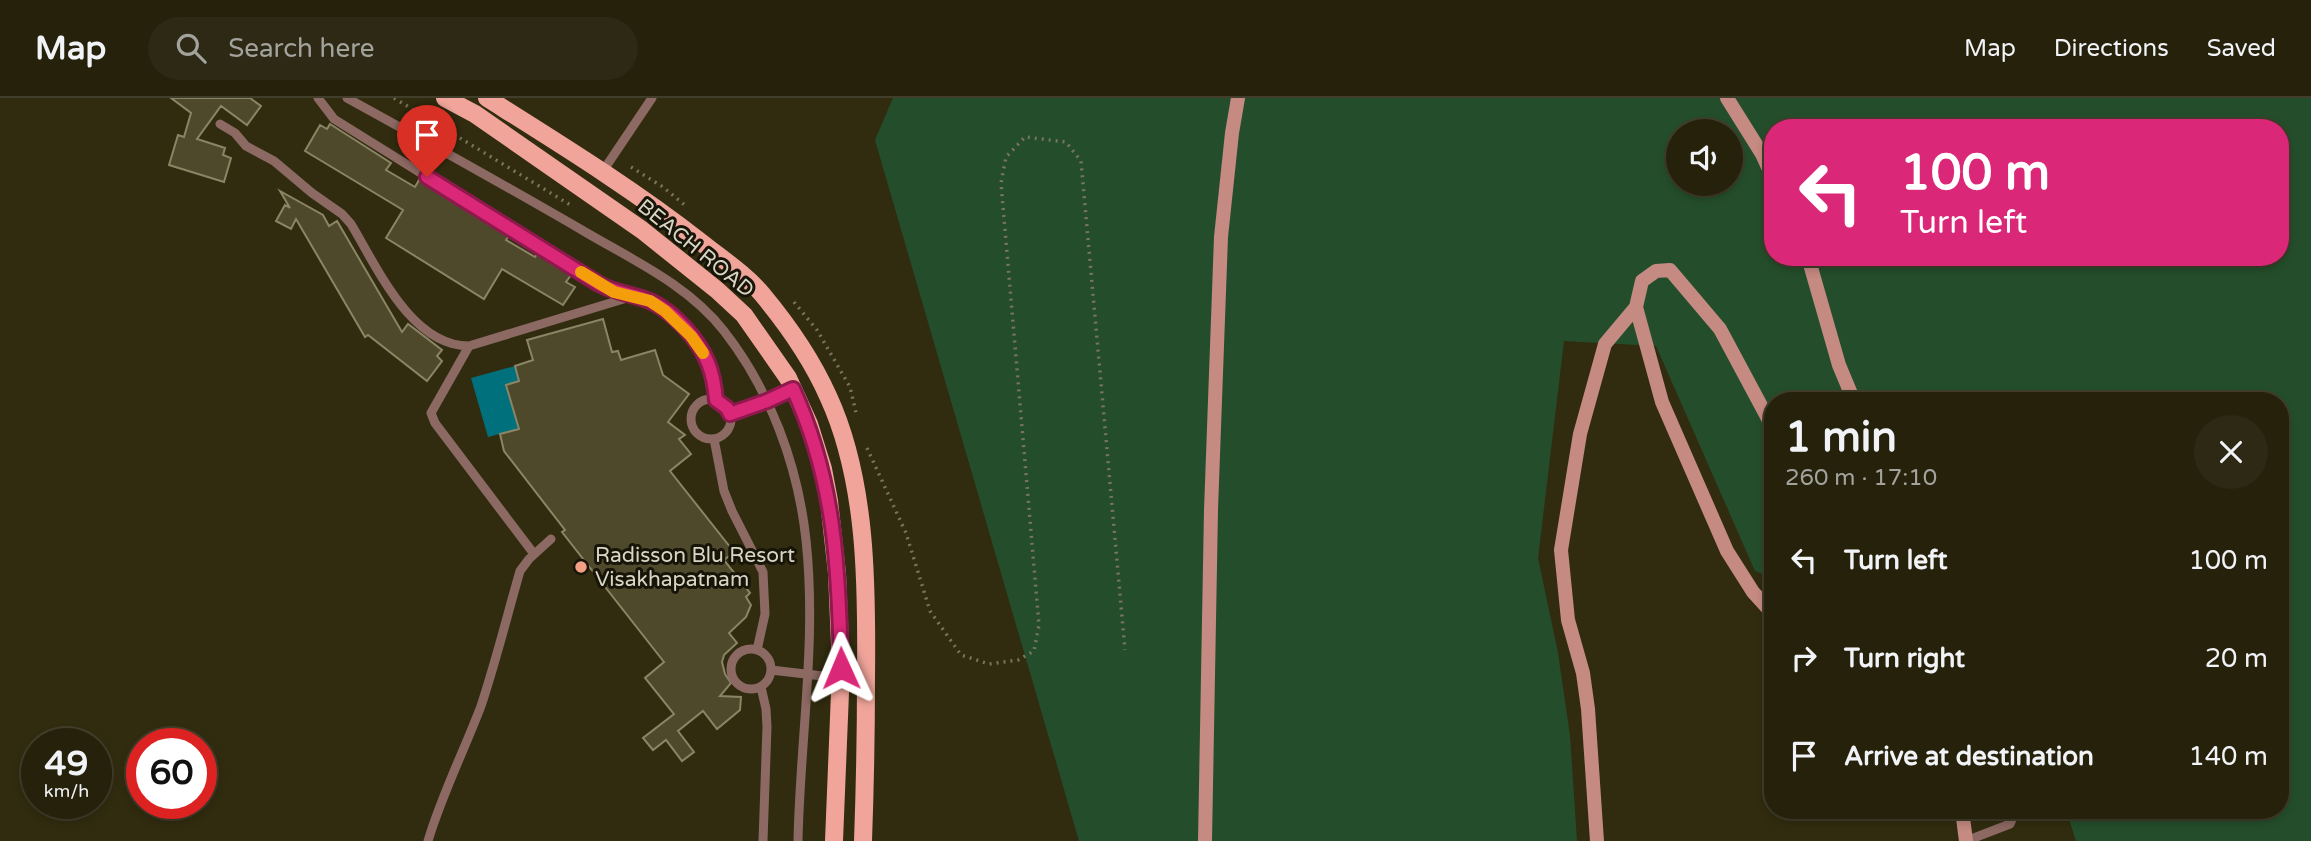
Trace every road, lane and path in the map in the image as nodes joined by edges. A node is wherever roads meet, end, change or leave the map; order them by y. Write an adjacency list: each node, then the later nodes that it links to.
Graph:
1 (318, 98): 14 (lane)
2 (347, 98): 20 (lane)
3 (394, 98): 12 (path)
4 (445, 98): 17 (main road, BEACH ROAD)
5 (487, 98): 11 (main road)
6 (652, 98): 11 (lane)
7 (1238, 98): 43 (street)
8 (1727, 98): 10 (street)
9 (220, 124): 16 (lane)
10 (1764, 158)
11 (603, 171): 35 (main road)
12 (579, 210)
13 (1811, 266): 18 (street)
14 (631, 296): 16 (lane); 19 (lane)
15 (1636, 307): 21 (street); 27 (street); 44 (street)
16 (469, 346): 26 (lane)
17 (793, 389): 20 (lane); 32 (main road, BEACH ROAD)
18 (1850, 392)
19 (716, 400): 22 (lane); 24 (lane)
20 (767, 401): 22 (lane); 31 (lane)
21 (1764, 411)
22 (730, 414): 24 (lane)
23 (862, 438): 29 (path)
24 (714, 439): 28 (lane)
25 (551, 539): 26 (lane)
26 (534, 554): 38 (lane)
27 (1764, 604)
28 (757, 650): 30 (lane); 33 (lane)
29 (1125, 650)
30 (771, 670): 31 (lane); 33 (lane)
31 (809, 675): 32 (lane); 40 (lane)
32 (840, 678): 34 (main road, BEACH ROAD)
33 (761, 687): 39 (lane)
34 (837, 740): 35 (main road); 41 (main road, BEACH ROAD)
35 (866, 744): 42 (main road)
36 (1963, 819): 45 (street)
37 (2012, 819): 45 (lane)
38 (428, 841)
39 (763, 841)
40 (798, 841)
41 (834, 841)
42 (863, 841)
43 (1205, 841)
44 (1597, 841)
45 (1966, 841)

